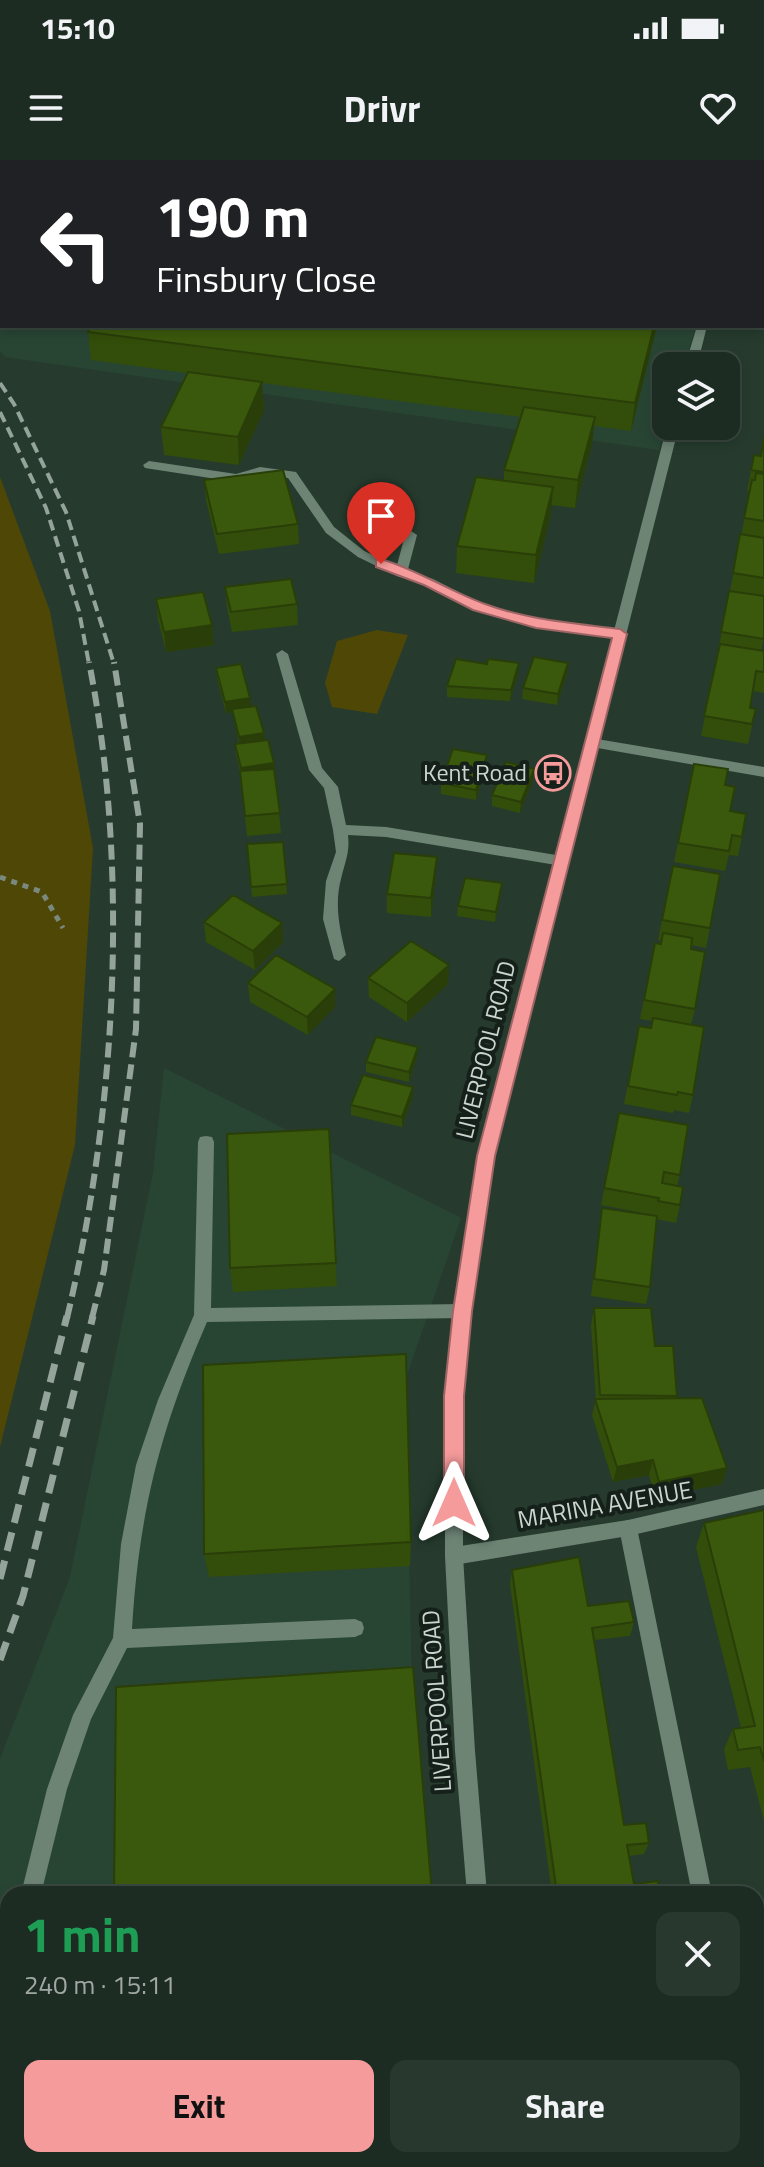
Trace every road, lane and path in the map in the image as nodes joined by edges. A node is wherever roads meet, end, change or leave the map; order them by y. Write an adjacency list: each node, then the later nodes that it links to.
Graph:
1 (701, 328): 2 (street)
2 (695, 352)
3 (669, 440): 7 (street, LIVERPOOL ROAD)
4 (149, 465): 6 (street)
5 (411, 535): 6 (street)
6 (401, 573): 7 (street)
7 (620, 634): 9 (street, LIVERPOOL ROAD)
8 (282, 654): 11 (street)
9 (591, 743): 10 (street); 12 (street, LIVERPOOL ROAD)
10 (764, 772)
11 (340, 830): 12 (street); 15 (street)
12 (562, 861): 17 (street, LIVERPOOL ROAD)
13 (0, 877): 14 (path)
14 (63, 928)
15 (339, 955)
16 (206, 1142): 18 (street)
17 (462, 1311): 18 (street); 21 (street, LIVERPOOL ROAD)
18 (202, 1315): 23 (street)
19 (764, 1497): 20 (street, MARINA AVENUE)
20 (628, 1528): 21 (street, MARINA AVENUE); 26 (street)
21 (454, 1556): 25 (street, LIVERPOOL ROAD)
22 (355, 1628): 23 (street)
23 (122, 1639): 24 (street)
24 (33, 1886)
25 (476, 1886)
26 (700, 1886)

